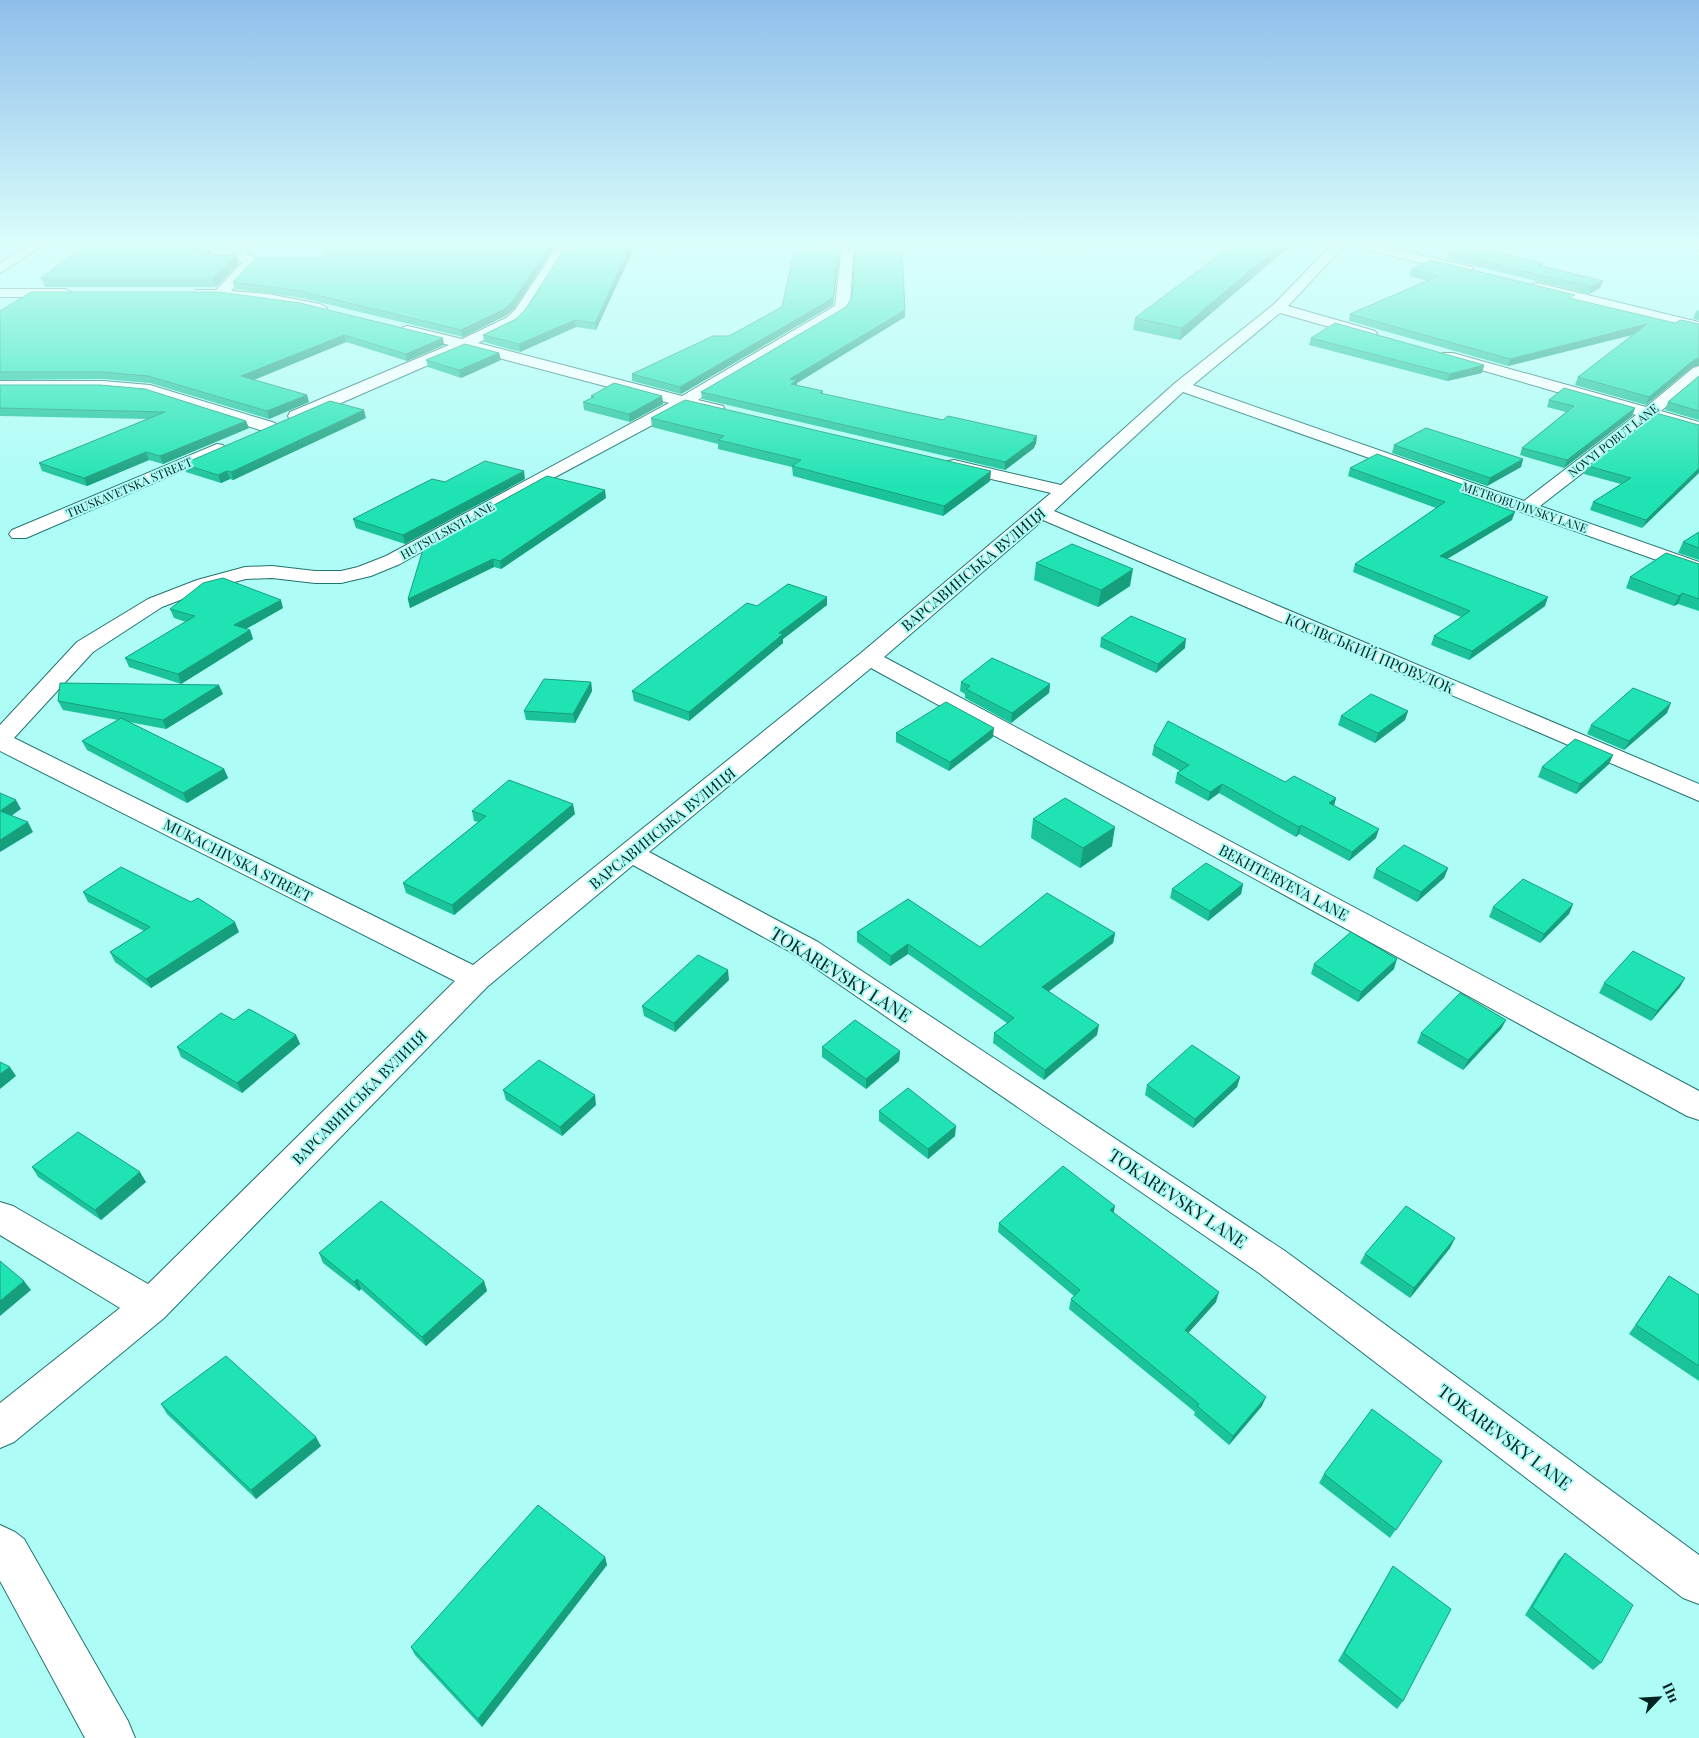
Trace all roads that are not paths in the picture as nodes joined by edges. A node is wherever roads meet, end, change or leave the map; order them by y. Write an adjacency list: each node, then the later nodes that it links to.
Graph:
1 (392, 326): 7 (street)
2 (501, 326): 7 (street, TRUSKAVETSKA STREET)
3 (811, 326): 12 (street, HUTSULSKYI LANE)
4 (1255, 326): 11 (street, ВАРСАВИНСЬКА ВУЛИЦЯ)
5 (1344, 326): 6 (street)
6 (1383, 337)
7 (465, 344): 12 (street); 15 (street, TRUSKAVETSKA STREET)
8 (1430, 351): 14 (street)
9 (1699, 371): 14 (street, NOVYI POBUT LANE)
10 (0, 386): 15 (street)
11 (1181, 386): 18 (street, ВАРСАВИНСЬКА ВУЛИЦЯ); 19 (street, METROBUDIVSKY LANE)
12 (683, 402): 13 (street); 24 (street, HUTSULSKYI LANE)
13 (731, 413)
14 (1649, 413): 16 (street); 19 (street, NOVYI POBUT LANE)
15 (269, 427): 21 (street, TRUSKAVETSKA STREET)
16 (1699, 427)
17 (940, 462): 18 (street)
18 (1064, 491): 20 (street, ВАРСАВИНСЬКА ВУЛИЦЯ)
19 (1526, 508): 22 (street, METROBUDIVSKY LANE)
20 (1041, 512): 23 (street, ВАРСАВИНСЬКА ВУЛИЦЯ); 25 (street, КОСІВСЬКИЙ ПРОВУЛОК)
21 (19, 534)
22 (1699, 568)
23 (868, 658): 26 (street, ВАРСАВИНСЬКА ВУЛИЦЯ); 28 (street, BEKHTERYEVA LANE)
24 (0, 740): 27 (street, MUKACHIVSKA STREET)
25 (1699, 793)
26 (631, 853): 27 (street, ВАРСАВИНСЬКА ВУЛИЦЯ); 33 (street, TOKAREVSKY LANE)
27 (476, 979): 30 (street, ВАРСАВИНСЬКА ВУЛИЦЯ)
28 (1699, 1107)
29 (0, 1217): 30 (street)
30 (151, 1306): 31 (street, ВАРСАВИНСЬКА ВУЛИЦЯ)
31 (0, 1428)
32 (0, 1547): 34 (street)
33 (1699, 1582)
34 (111, 1738)

